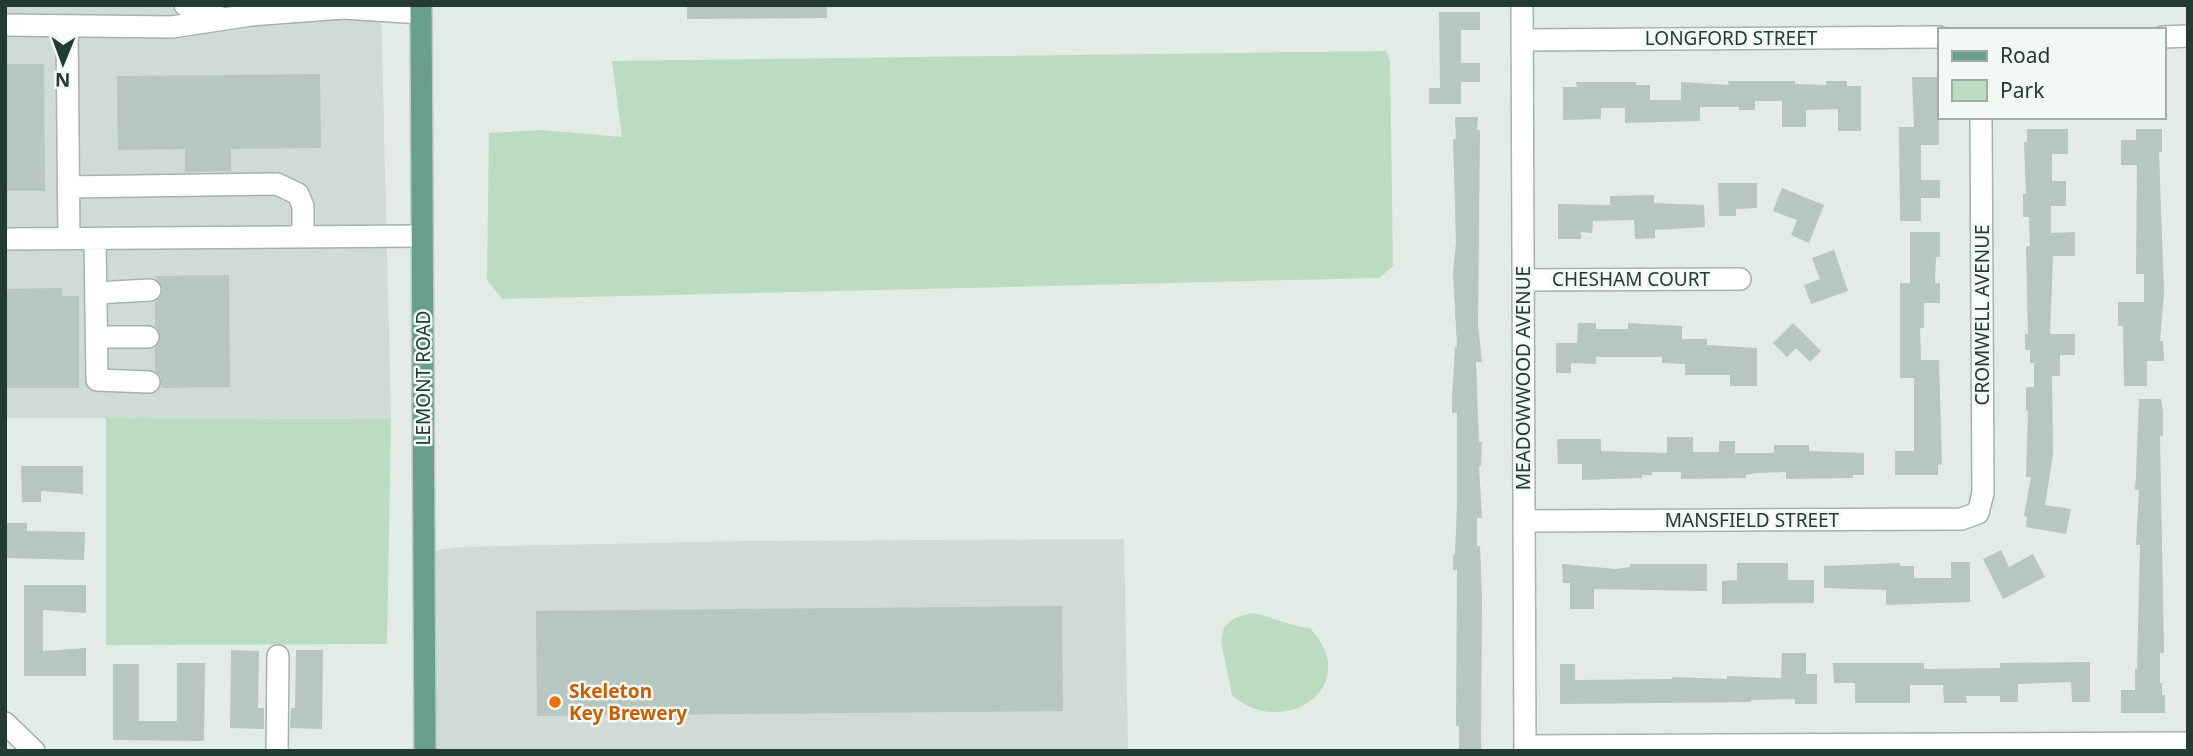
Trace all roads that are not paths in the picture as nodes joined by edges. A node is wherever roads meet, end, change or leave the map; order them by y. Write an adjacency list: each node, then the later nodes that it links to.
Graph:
1 (185, 5): 5 (street)
2 (1522, 5): 11 (street, MEADOWWOOD AVENUE)
3 (343, 7): 4 (street); 5 (street)
4 (421, 9): 14 (main road, LEMONT ROAD)
5 (223, 19): 7 (street)
6 (5, 25): 7 (street)
7 (67, 26): 13 (street)
8 (2188, 36): 10 (street)
9 (1938, 37): 11 (street, LONGFORD STREET)
10 (2165, 37)
11 (1522, 40): 20 (street, MEADOWWOOD AVENUE)
12 (1981, 119): 26 (street, CROMWELL AVENUE)
13 (68, 187): 15 (street); 17 (street)
14 (422, 236): 15 (street); 35 (main road, LEMONT ROAD)
15 (303, 237): 18 (street)
16 (5, 239): 17 (street)
17 (69, 239): 18 (street)
18 (96, 239): 22 (street)
19 (1740, 279): 20 (street, CHESHAM COURT)
20 (1522, 280): 27 (street, MEADOWWOOD AVENUE)
21 (150, 289): 22 (street)
22 (96, 293): 23 (street)
23 (97, 337): 24 (street); 25 (street)
24 (148, 337)
25 (149, 382)
26 (1978, 513): 27 (street, MANSFIELD STREET)
27 (1524, 522): 32 (street, MEADOWWOOD AVENUE)
28 (278, 656): 34 (street)
29 (5, 723): 33 (street)
30 (2188, 743): 31 (street)
31 (1984, 747): 32 (street)
32 (1525, 748)
33 (34, 751)
34 (277, 751)
35 (425, 751)

